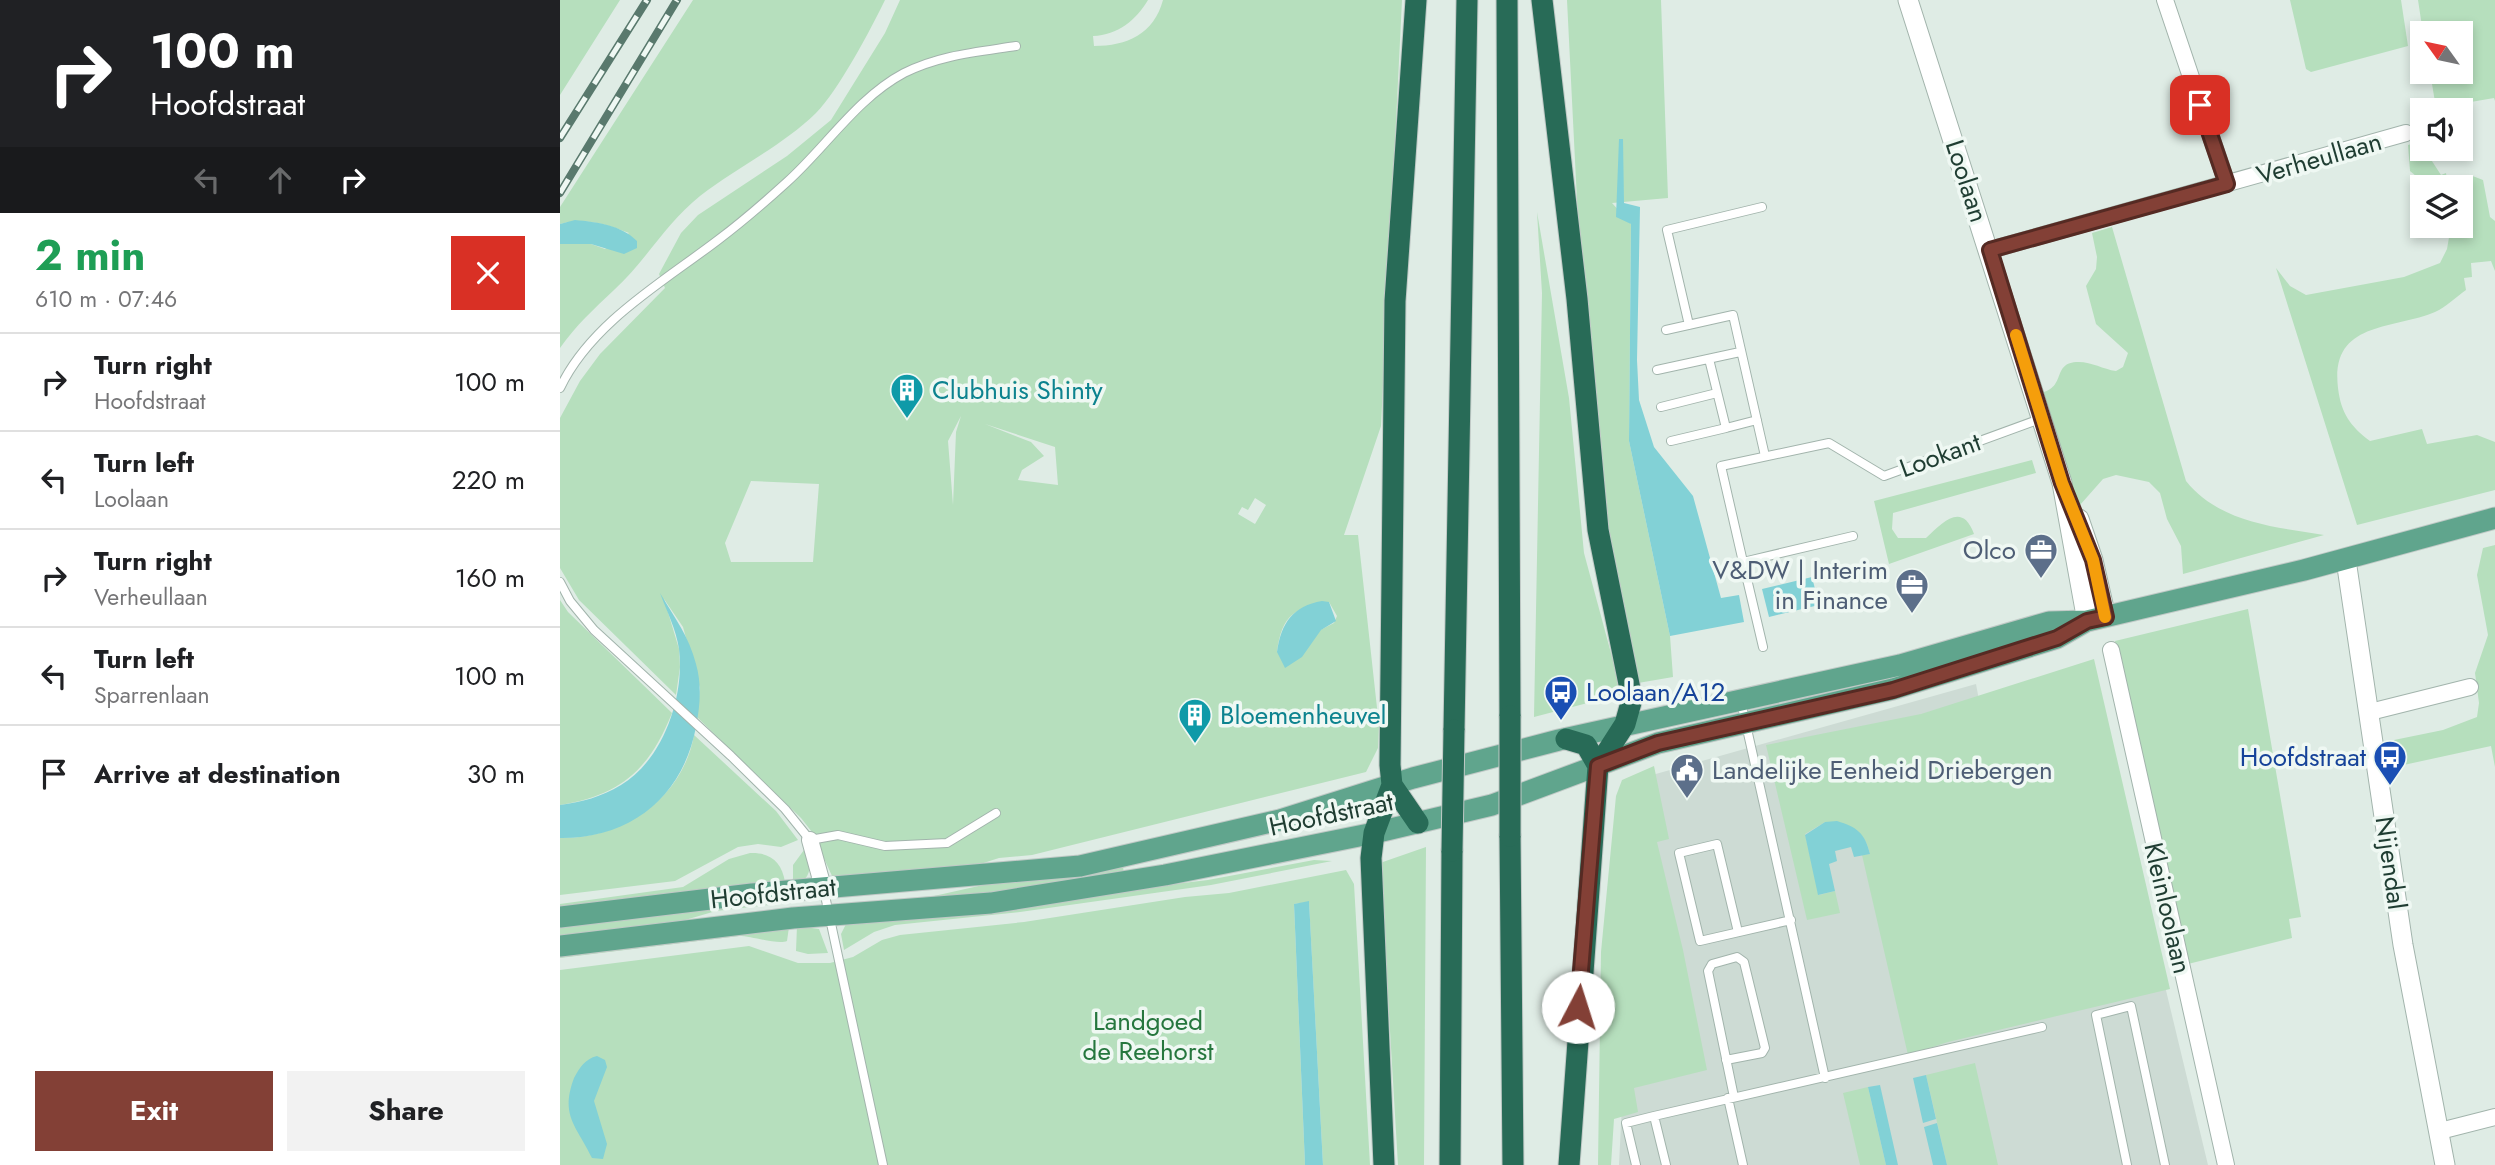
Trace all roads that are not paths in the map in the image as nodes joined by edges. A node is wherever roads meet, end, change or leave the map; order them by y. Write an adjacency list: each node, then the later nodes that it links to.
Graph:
1 (1416, 0): 40 (highway)
2 (1467, 0): 60 (highway, bridge)
3 (1507, 0): 61 (highway, bridge)
4 (1542, 0): 36 (highway)
5 (1908, 0): 11 (street, Loolaan)
6 (2165, 0): 9 (street)
7 (1016, 46): 17 (lane)
8 (2406, 133): 9 (street, Verheullaan)
9 (2227, 184): 11 (street, Verheullaan)
10 (1762, 207): 12 (lane)
11 (1990, 250): 20 (street, Loolaan)
12 (1689, 325): 13 (lane); 14 (lane)
13 (1666, 330)
14 (1740, 352): 15 (lane); 21 (lane)
15 (1709, 359): 16 (lane); 18 (lane)
16 (1657, 370)
17 (560, 388)
18 (1717, 393): 19 (lane); 22 (lane)
19 (1661, 407)
20 (2043, 418): 24 (lane, Lookant); 30 (street, Loolaan)
21 (1757, 421): 22 (lane); 24 (lane)
22 (1726, 428): 23 (lane)
23 (1671, 441)
24 (1765, 456): 28 (lane, Lookant)
25 (2495, 518): 27 (main road, Hoofdstraat)
26 (1853, 537): 28 (lane)
27 (2346, 560): 30 (main road, Hoofdstraat); 35 (street, Nijendal)
28 (1743, 562): 31 (lane)
29 (560, 582): 44 (lane)
30 (2096, 619): 34 (main road, Hoofdstraat); 37 (main road, Hoofdstraat)
31 (1763, 647)
32 (2111, 650): 68 (street, Kleinloolaan)
33 (2470, 687): 35 (street)
34 (1741, 699): 36 (main road, Hoofdstraat); 37 (lane)
35 (2370, 712): 57 (street, Nijendal)
36 (1635, 722): 38 (main road, Hoofdstraat); 39 (highway)
37 (1746, 723): 39 (main road, Hoofdstraat); 48 (lane)
38 (1566, 739): 39 (highway); 40 (main road, Hoofdstraat)
39 (1598, 766): 42 (main road, Hoofdstraat); 62 (highway)
40 (1392, 785): 42 (highway); 43 (highway); 45 (main road, Hoofdstraat)
41 (996, 813): 44 (lane)
42 (1418, 823): 43 (main road, Hoofdstraat)
43 (1374, 833): 46 (main road, Hoofdstraat); 59 (highway)
44 (810, 840): 45 (street)
45 (823, 887): 46 (lane); 47 (main road, Hoofdstraat)
46 (829, 915): 50 (main road, Hoofdstraat); 58 (lane)
47 (560, 917)
48 (1791, 920): 49 (lane); 53 (lane)
49 (1738, 932): 49 (lane)
50 (560, 946)
51 (2042, 1027): 53 (lane)
52 (1726, 1060): 52 (lane); 54 (lane)
53 (1825, 1078): 54 (lane)
54 (1731, 1098): 55 (lane); 65 (lane)
55 (1654, 1116): 63 (lane); 64 (lane)
56 (2495, 1117): 57 (street)
57 (2440, 1131): 69 (street, Nijendal)
58 (883, 1165)
59 (1384, 1165)
60 (1450, 1165)
61 (1513, 1165)
62 (1569, 1165)
63 (1636, 1165)
64 (1666, 1165)
65 (1743, 1165)
66 (2127, 1165): 67 (lane)
67 (2165, 1165)
68 (2226, 1165)
69 (2445, 1165)

